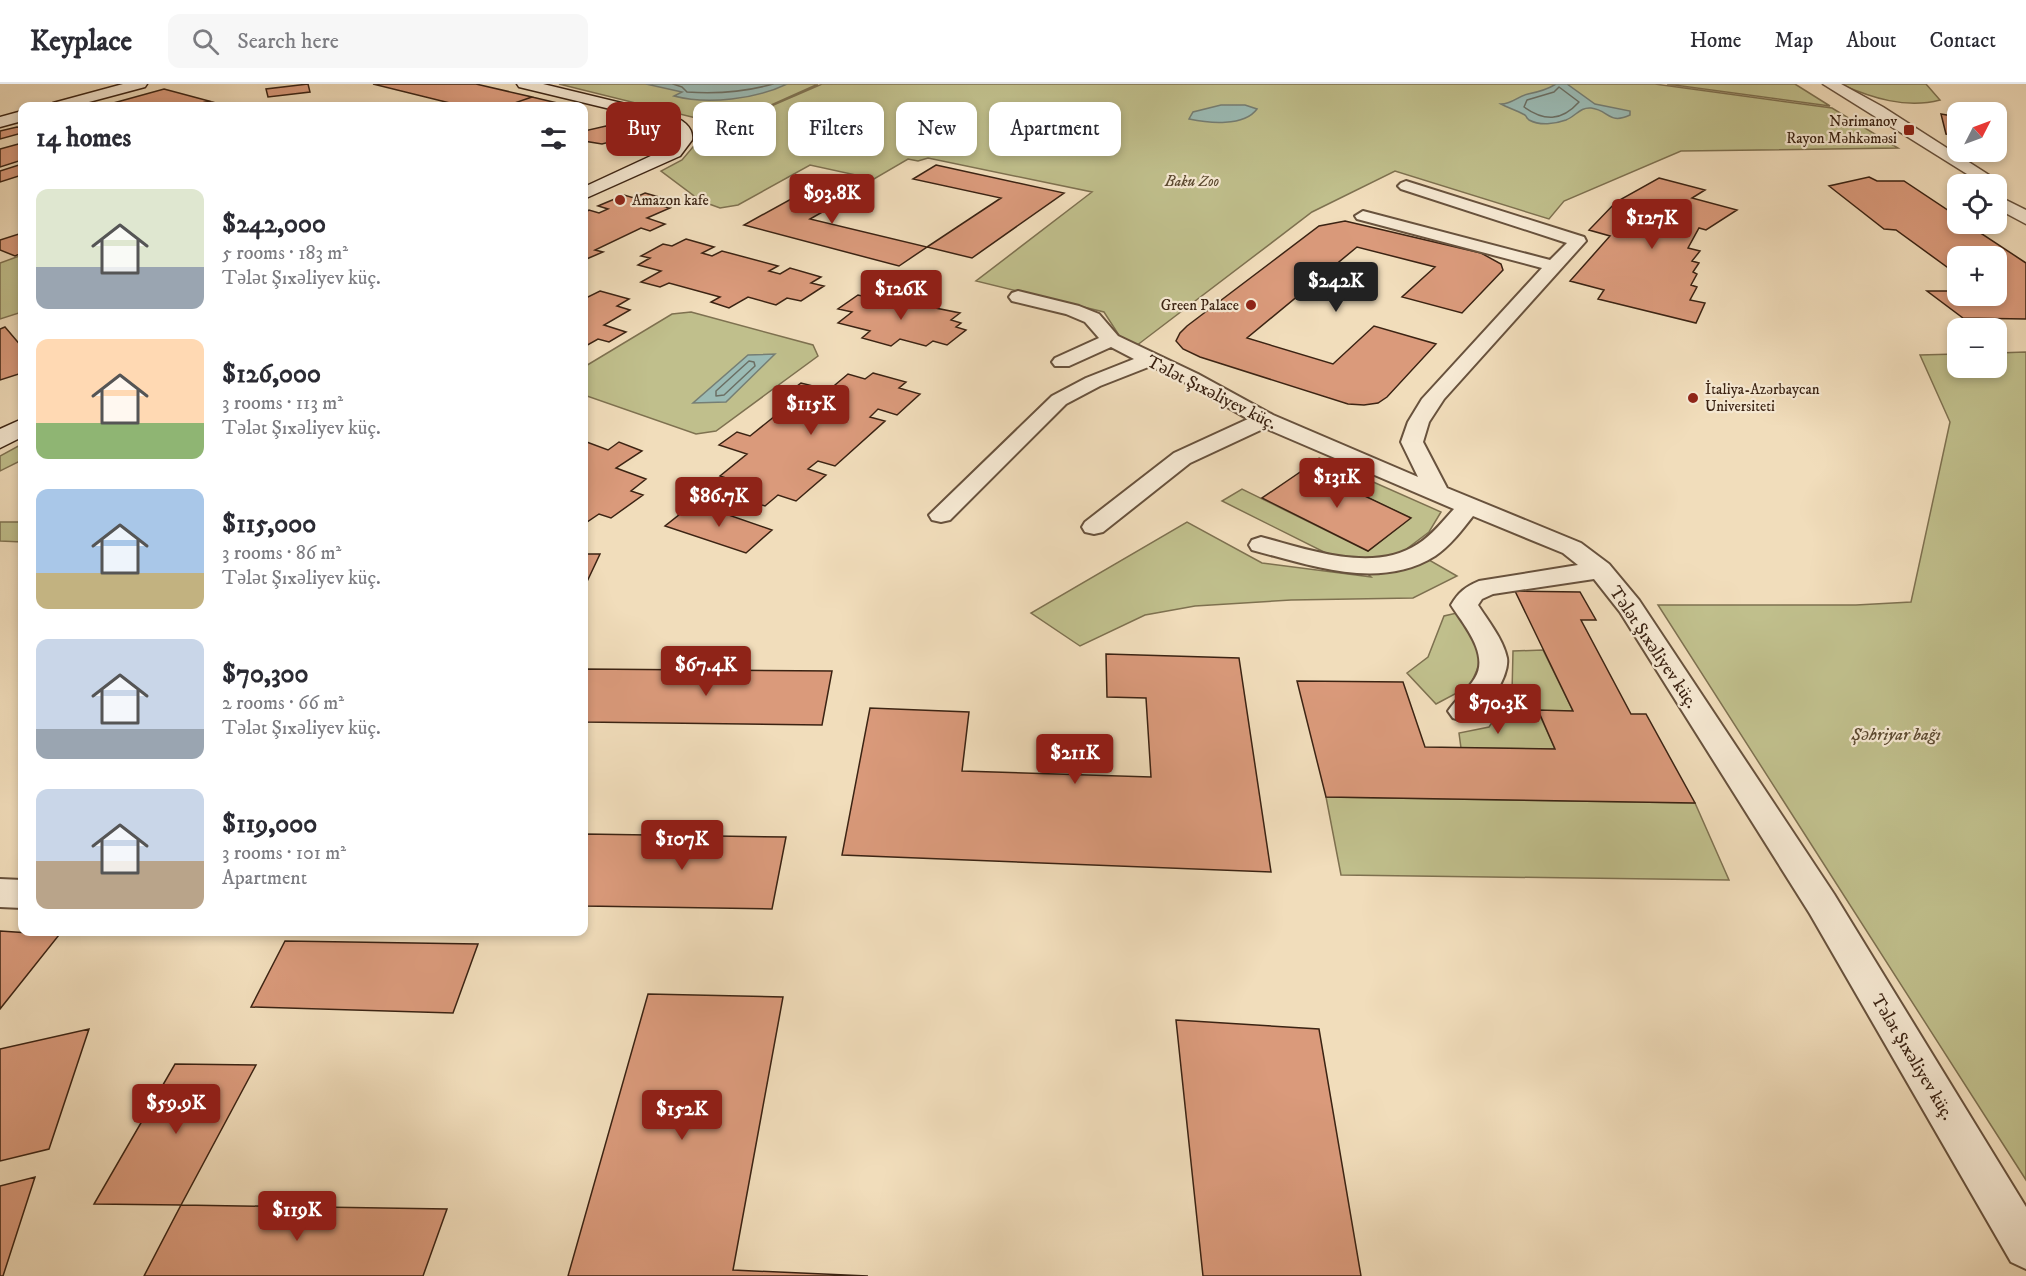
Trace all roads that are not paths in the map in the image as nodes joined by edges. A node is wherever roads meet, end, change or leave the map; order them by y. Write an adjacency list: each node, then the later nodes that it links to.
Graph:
1 (140, 84): 4 (street)
2 (524, 84): 12 (street)
3 (1824, 87): 6 (street); 7 (street)
4 (73, 102)
5 (18, 117): 8 (street)
6 (1864, 118): 7 (street); 9 (street)
7 (1891, 118): 10 (street)
8 (0, 122)
9 (1955, 174)
10 (1978, 174)
11 (1406, 186): 18 (street)
12 (588, 192)
13 (2007, 192): 14 (street)
14 (2026, 204)
15 (2007, 207): 17 (street)
16 (1363, 216): 18 (street)
17 (2026, 218)
18 (1553, 266): 28 (street)
19 (1018, 297): 20 (street, Tələt Şıxəliyev küç.)
20 (1111, 340): 21 (street, Tələt Şıxəliyev küç.); 22 (street)
21 (1149, 360): 23 (street, Tələt Şıxəliyev küç.); 30 (street)
22 (1062, 362)
23 (1265, 420): 28 (street, Tələt Şıxəliyev küç.); 31 (street)
24 (18, 426): 26 (street)
25 (18, 428): 27 (street)
26 (0, 429)
27 (0, 440)
28 (1436, 490): 29 (street, Tələt Şıxəliyev küç.)
29 (1471, 505): 32 (street); 33 (street, Tələt Şıxəliyev küç.)
30 (941, 515)
31 (1094, 527)
32 (1261, 545)
33 (1600, 570): 34 (street); 37 (street, Tələt Şıxəliyev küç.)
34 (1463, 711)
35 (0, 893): 36 (street)
36 (18, 894)
37 (2026, 1247)

